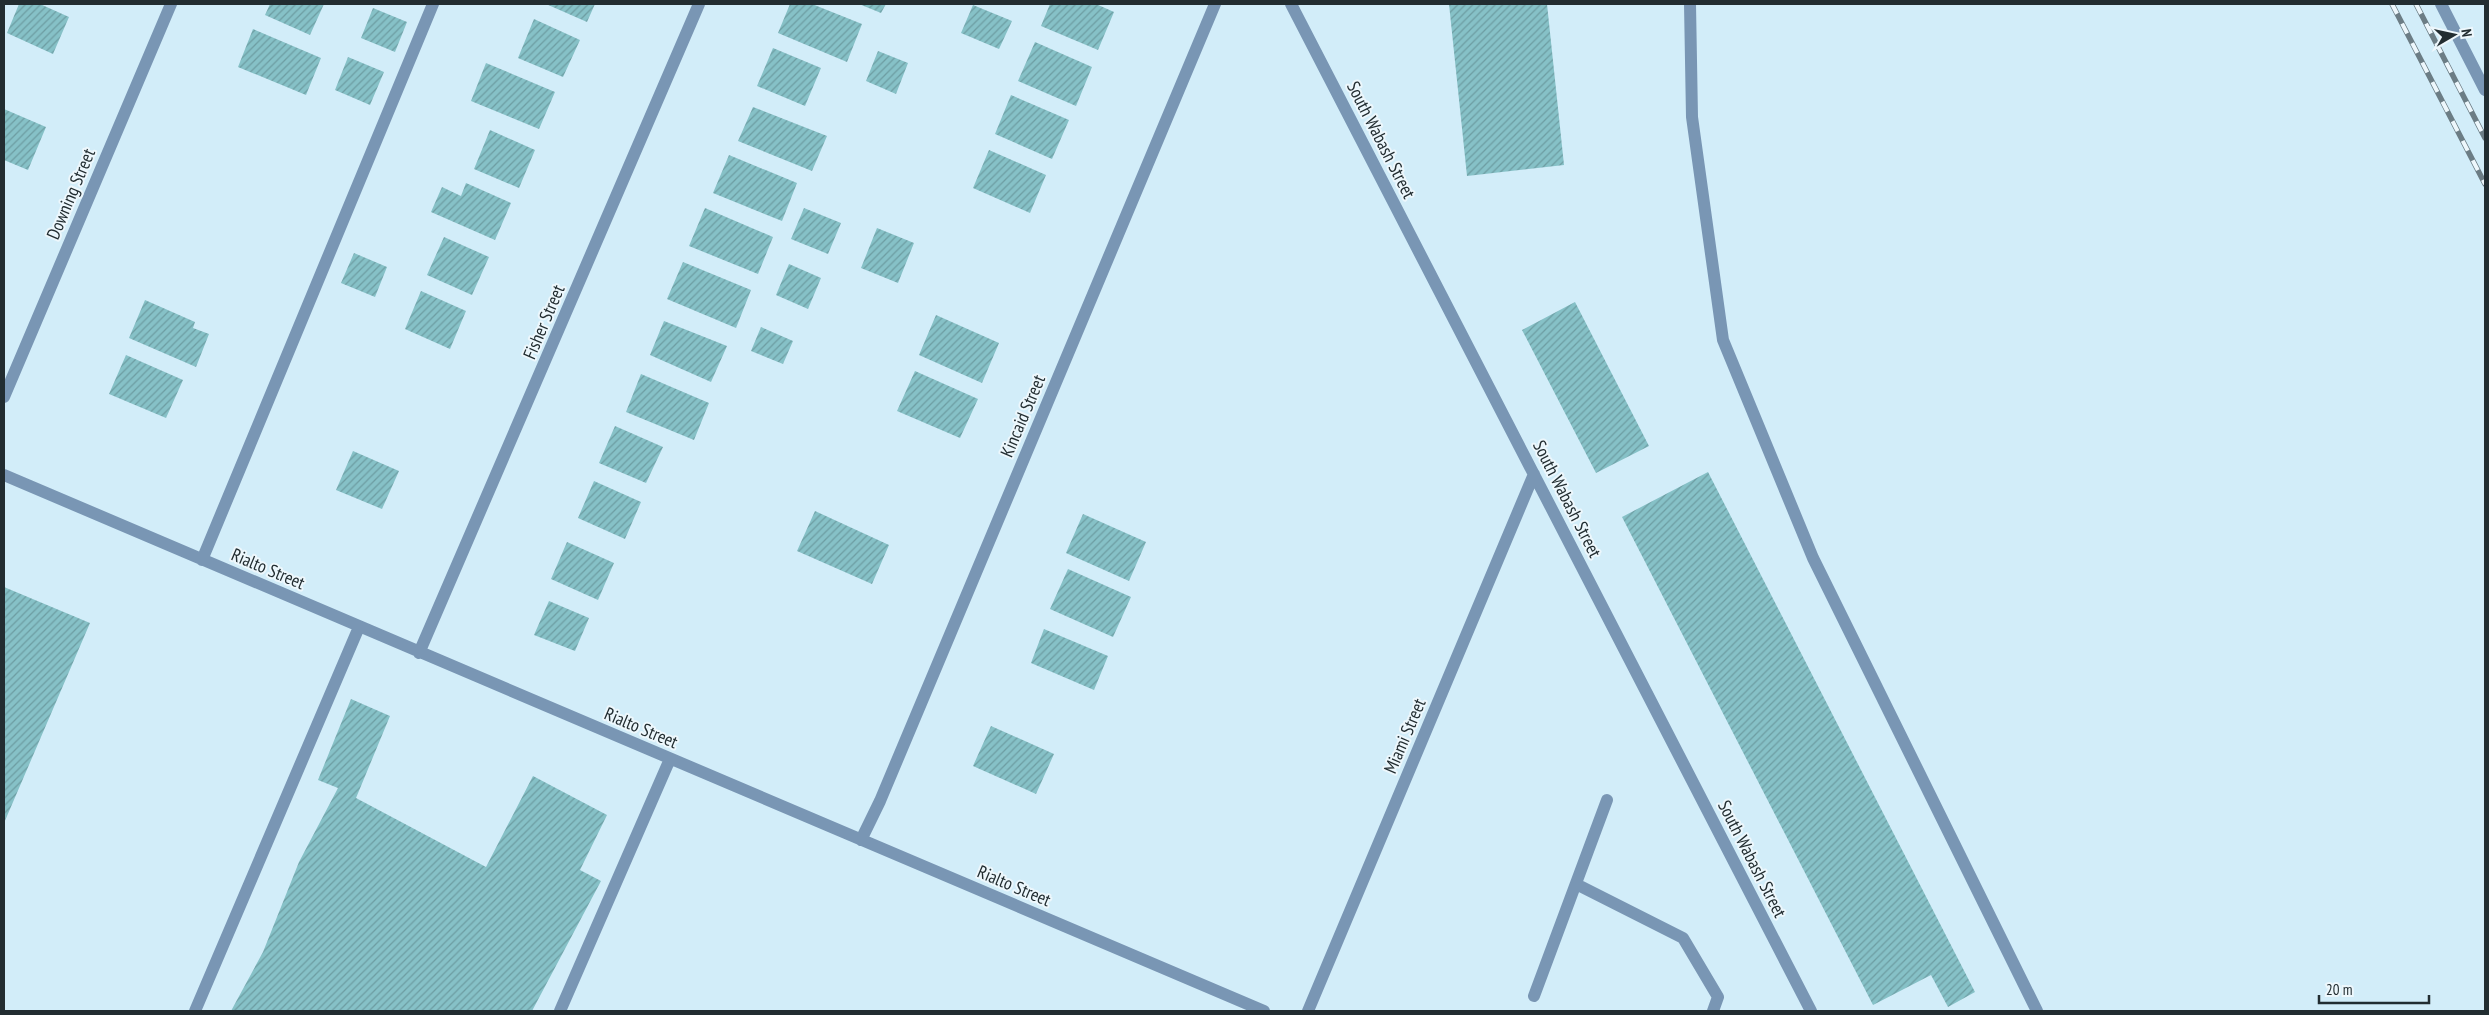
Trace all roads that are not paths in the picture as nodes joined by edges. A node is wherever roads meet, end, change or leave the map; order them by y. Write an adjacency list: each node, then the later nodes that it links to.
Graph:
1 (171, 4): 9 (street, Downing Street)
2 (433, 4): 12 (street)
3 (699, 4): 14 (street, Fisher Street)
4 (1215, 4): 17 (street, Kincaid Street)
5 (1291, 4): 10 (street, South Wabash Street)
6 (1690, 4): 26 (street)
7 (2441, 4): 8 (street)
8 (2485, 90)
9 (4, 397)
10 (1534, 474): 23 (street, Miami Street); 25 (street, South Wabash Street)
11 (4, 475): 12 (street, Rialto Street)
12 (202, 560): 13 (street, Rialto Street)
13 (359, 626): 14 (street, Rialto Street); 20 (street)
14 (419, 653): 15 (street, Rialto Street)
15 (670, 759): 17 (street, Rialto Street); 21 (street)
16 (1607, 800): 18 (street)
17 (860, 840): 22 (street, Rialto Street)
18 (1576, 884): 19 (street); 24 (street)
19 (1534, 996)
20 (195, 1011)
21 (560, 1011)
22 (1264, 1011)
23 (1308, 1011)
24 (1713, 1011)
25 (1811, 1011)
26 (2036, 1011)

